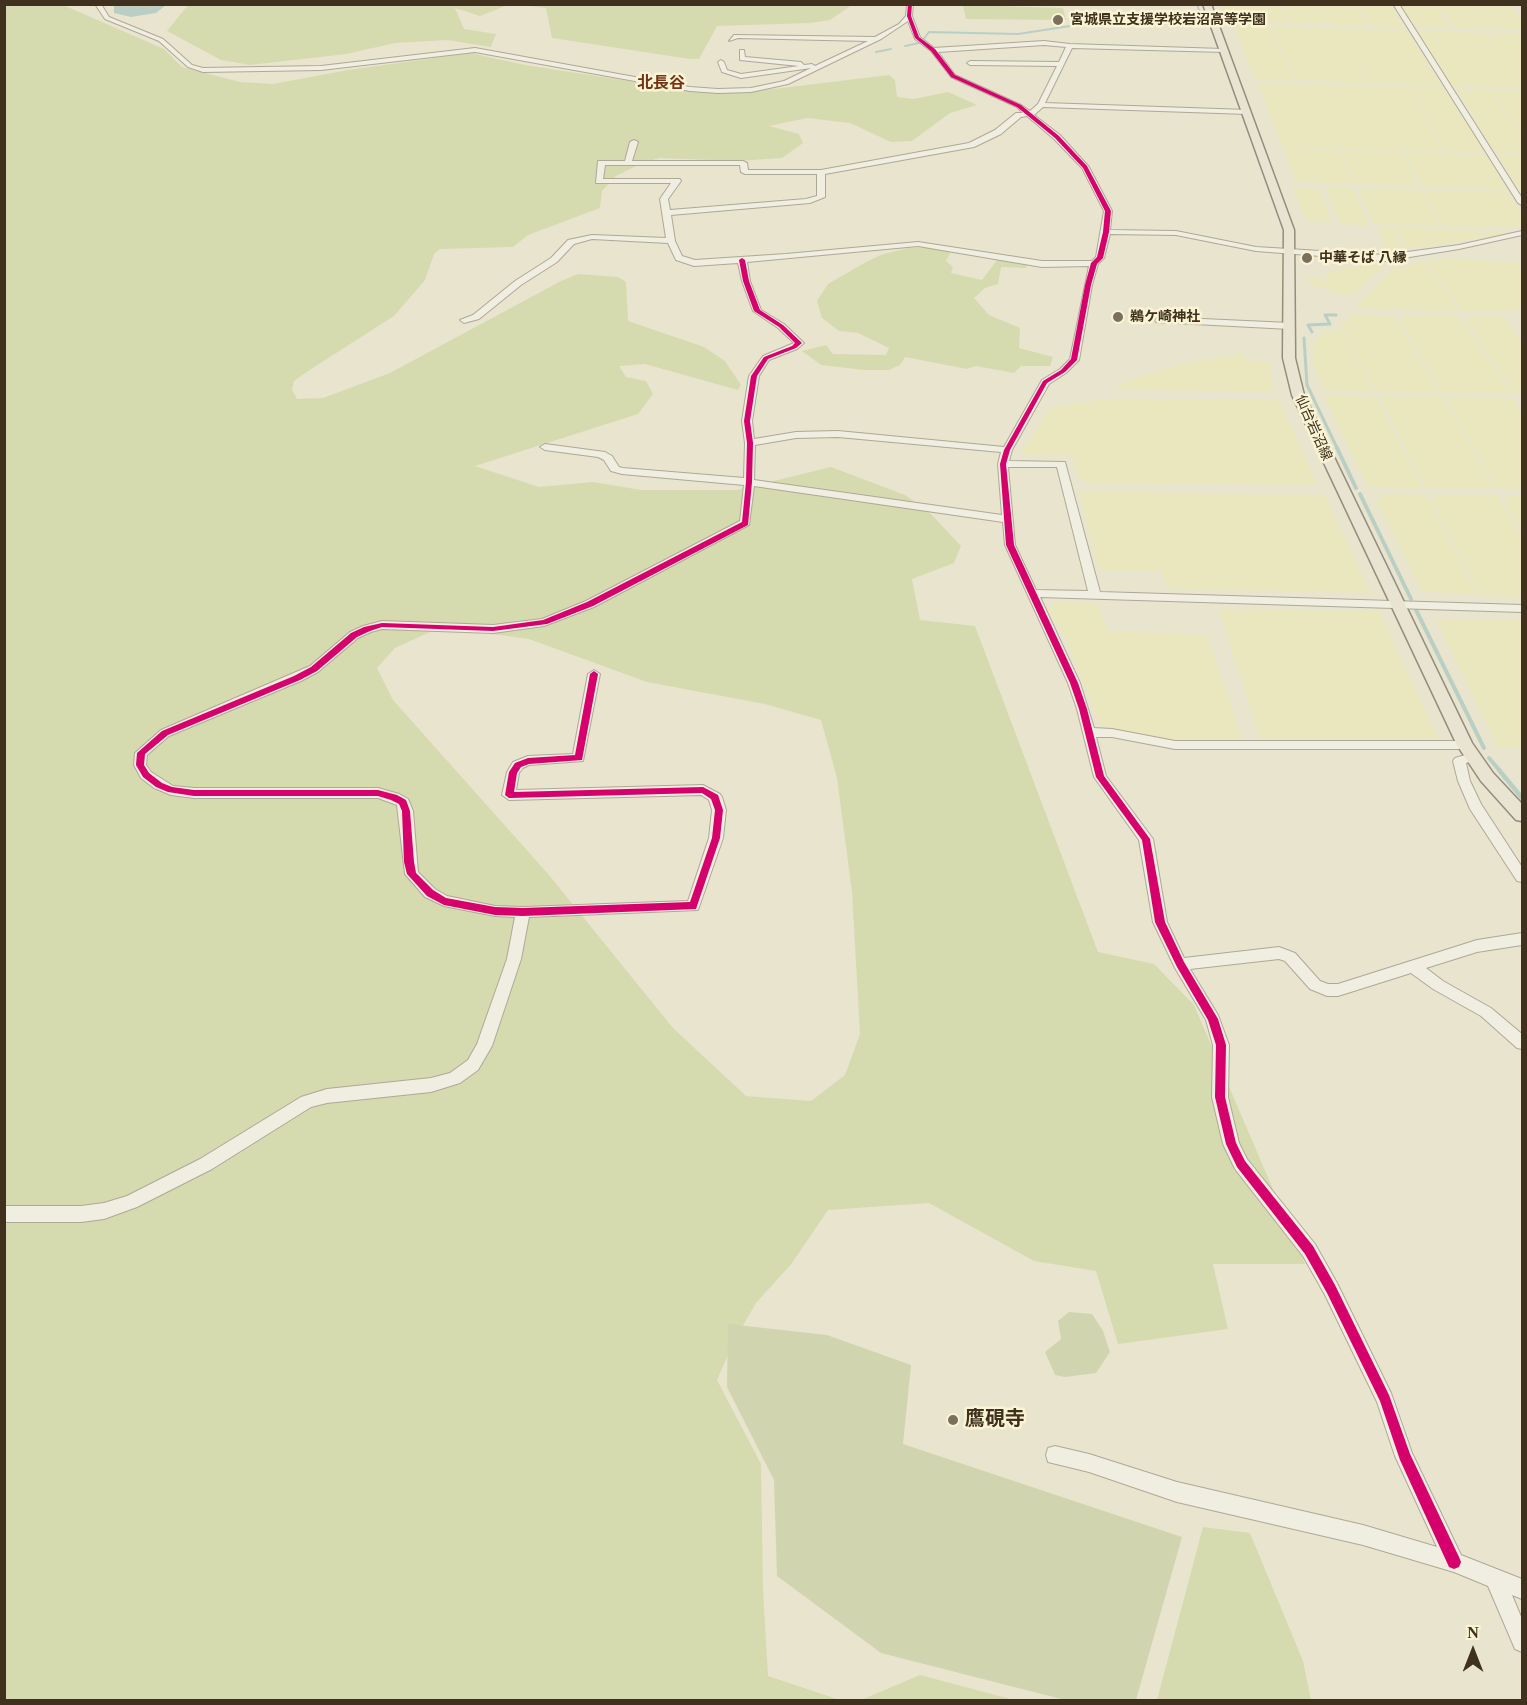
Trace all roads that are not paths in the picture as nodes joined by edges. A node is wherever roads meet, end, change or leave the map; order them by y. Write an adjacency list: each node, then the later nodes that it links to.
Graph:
1 (98, 4): 15 (street)
2 (910, 4): 5 (street)
3 (1207, 4): 11 (main road, 仙台岩沼線)
4 (1396, 4): 25 (street)
5 (909, 16): 6 (street); 9 (street)
6 (876, 39): 7 (street); 15 (street)
7 (730, 40)
8 (1070, 46): 9 (street); 11 (street); 16 (street)
9 (933, 50): 21 (street)
10 (742, 51): 13 (street)
11 (1223, 51): 20 (main road, 仙台岩沼線)
12 (722, 62): 18 (street)
13 (761, 62): 17 (street); 18 (street)
14 (970, 63): 16 (street)
15 (826, 64): 17 (street)
16 (1061, 64): 19 (street)
17 (808, 67): 18 (street)
18 (762, 74)
19 (1041, 105): 20 (street); 21 (street)
20 (1246, 112): 30 (main road, 仙台岩沼線)
21 (1030, 114): 24 (street); 27 (street)
22 (634, 142): 23 (street)
23 (628, 163): 24 (street); 26 (street)
24 (821, 172): 26 (street)
25 (1522, 203)
26 (667, 213): 29 (street)
27 (1106, 232): 30 (street); 32 (street)
28 (1522, 233): 30 (street)
29 (671, 241): 31 (street); 33 (street)
30 (1290, 252): 35 (main road, 仙台岩沼線)
31 (742, 260): 32 (street); 36 (street)
32 (1094, 263): 38 (street)
33 (464, 320)
34 (1159, 320): 35 (street)
35 (1290, 326): 44 (main road, 仙台岩沼線)
36 (750, 443): 38 (street); 40 (street)
37 (545, 447): 40 (street)
38 (1007, 450): 39 (street)
39 (1004, 465): 41 (street); 43 (street)
40 (749, 482): 41 (street); 51 (street)
41 (1008, 519): 42 (street)
42 (1031, 593): 43 (street); 47 (street)
43 (1095, 595): 44 (street)
44 (1396, 604): 45 (street); 48 (main road, 仙台岩沼線)
45 (1522, 608)
46 (594, 674): 51 (street)
47 (1089, 732): 48 (street); 53 (street)
48 (1468, 751): 49 (main road, 仙台岩沼線); 50 (street)
49 (1522, 815)
50 (1522, 877)
51 (523, 912): 56 (street)
52 (1522, 939): 54 (street)
53 (1180, 964): 54 (street); 58 (street)
54 (1412, 965): 55 (street)
55 (1522, 1043)
56 (4, 1214)
57 (1055, 1455): 58 (street)
58 (1454, 1562): 59 (street)
59 (1496, 1580): 60 (street); 61 (street)
60 (1522, 1589)
61 (1522, 1642)

